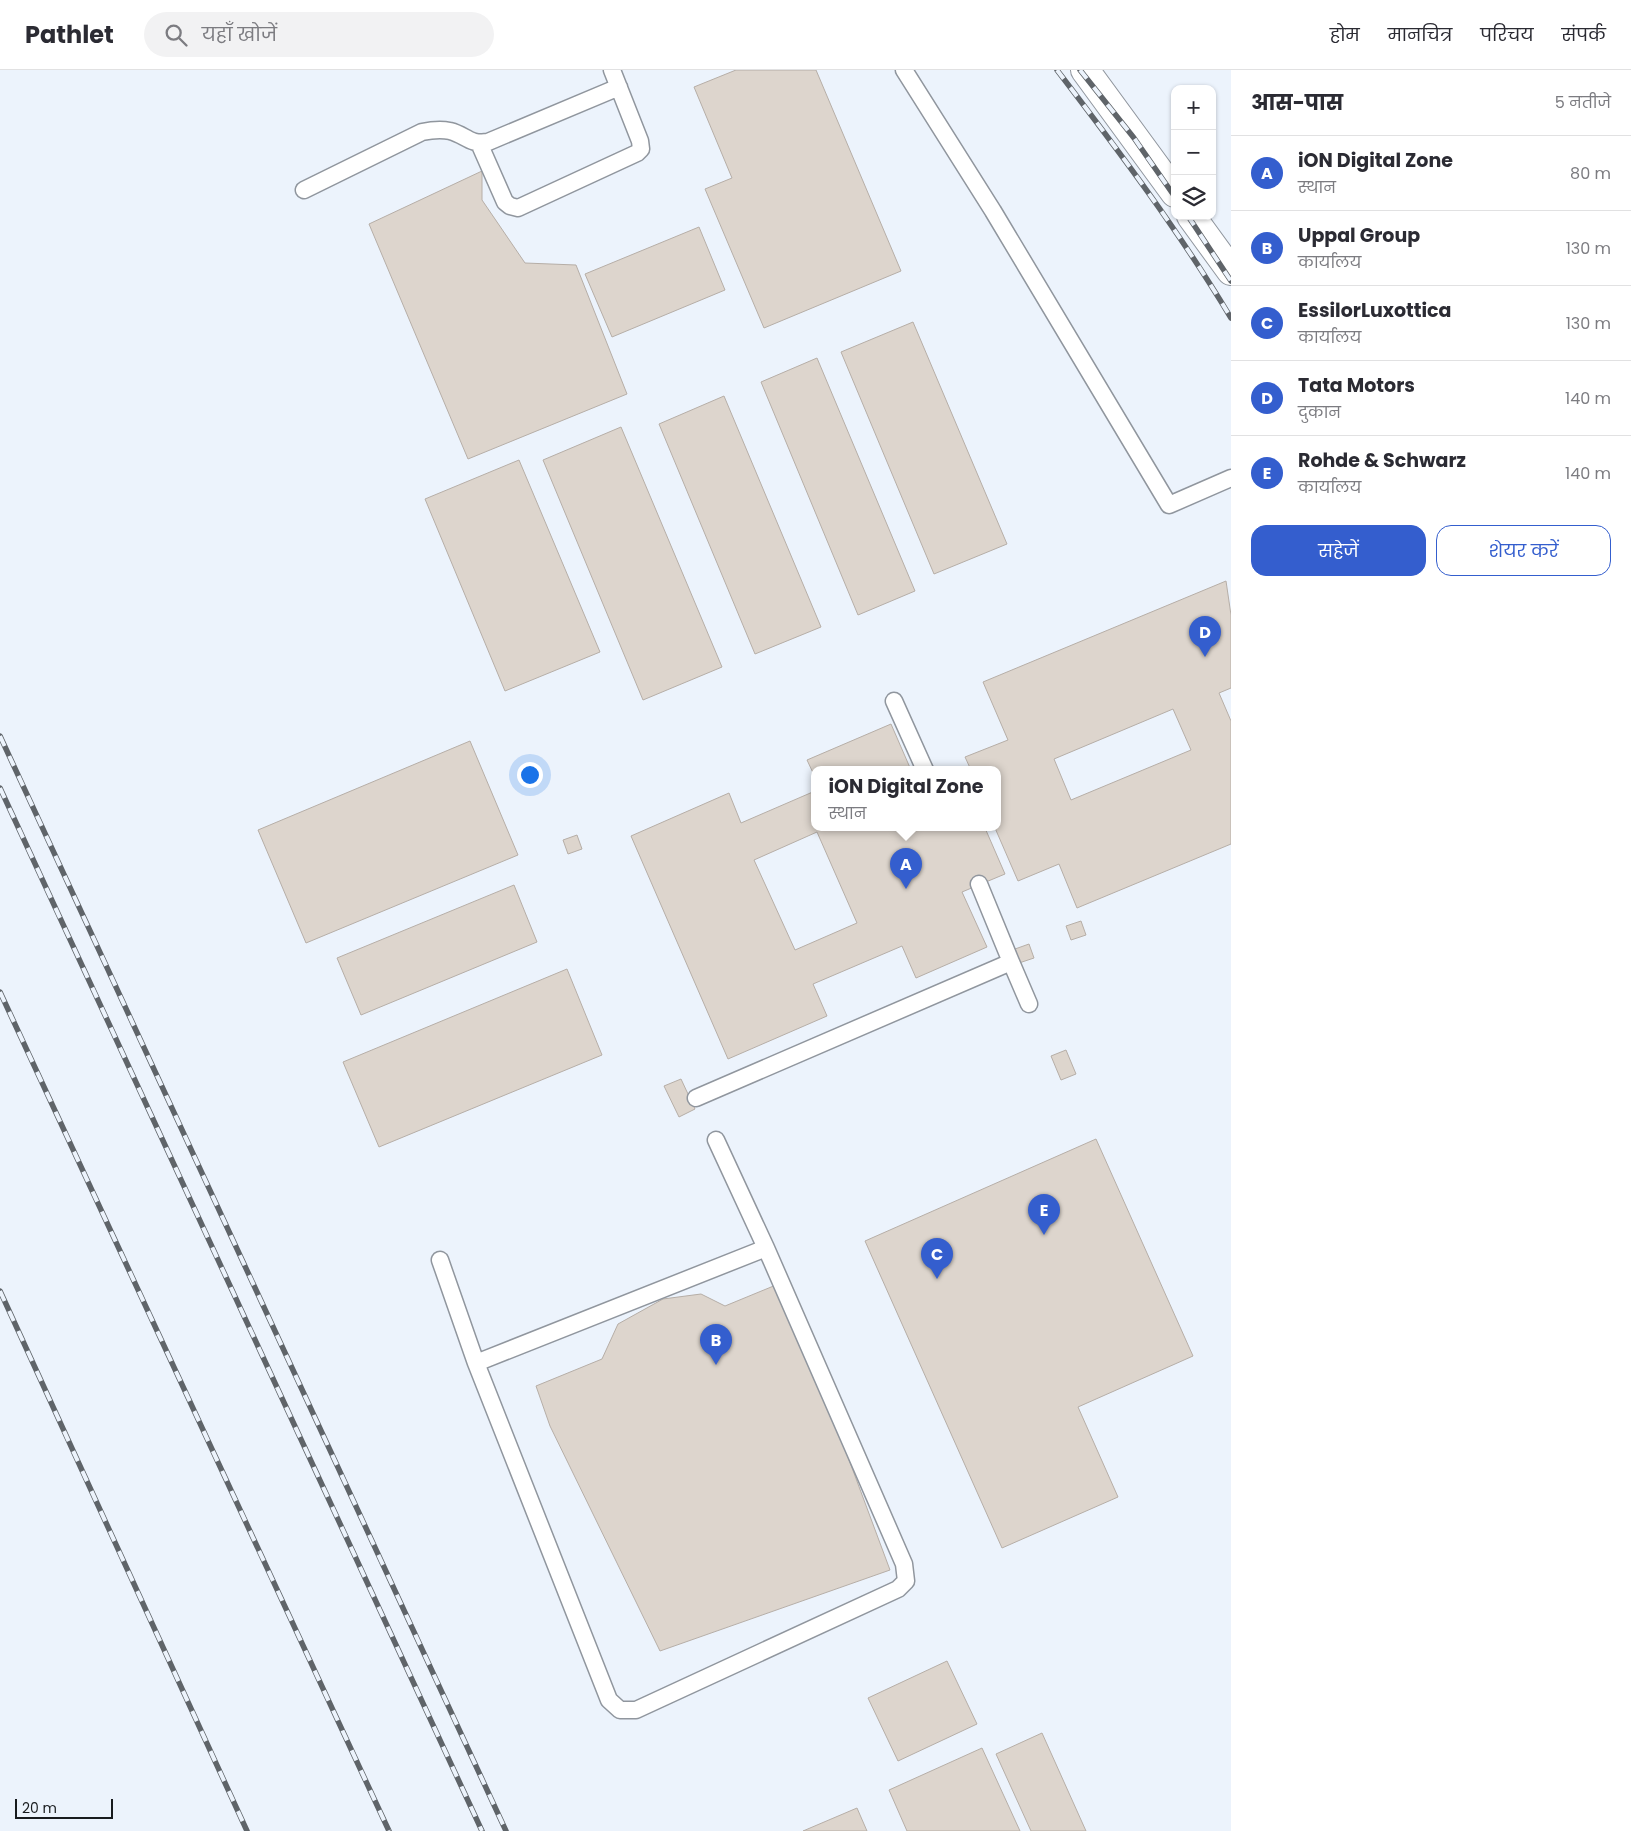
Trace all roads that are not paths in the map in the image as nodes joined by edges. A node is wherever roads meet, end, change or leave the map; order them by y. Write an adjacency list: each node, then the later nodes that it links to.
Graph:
1 (612, 70): 4 (lane)
2 (904, 70): 10 (lane)
3 (1085, 70): 6 (street)
4 (619, 87): 5 (lane); 5 (lane)
5 (479, 143): 7 (lane)
6 (1171, 188)
7 (304, 190)
8 (1194, 220): 9 (street)
9 (1231, 271)
10 (1230, 481)
11 (894, 701): 12 (lane)
12 (923, 766)
13 (980, 884): 14 (lane)
14 (1011, 962): 15 (lane); 16 (lane)
15 (1029, 1004)
16 (696, 1098)
17 (716, 1140): 18 (lane)
18 (766, 1248): 20 (lane); 20 (lane)
19 (440, 1260): 20 (lane)
20 (476, 1363)

